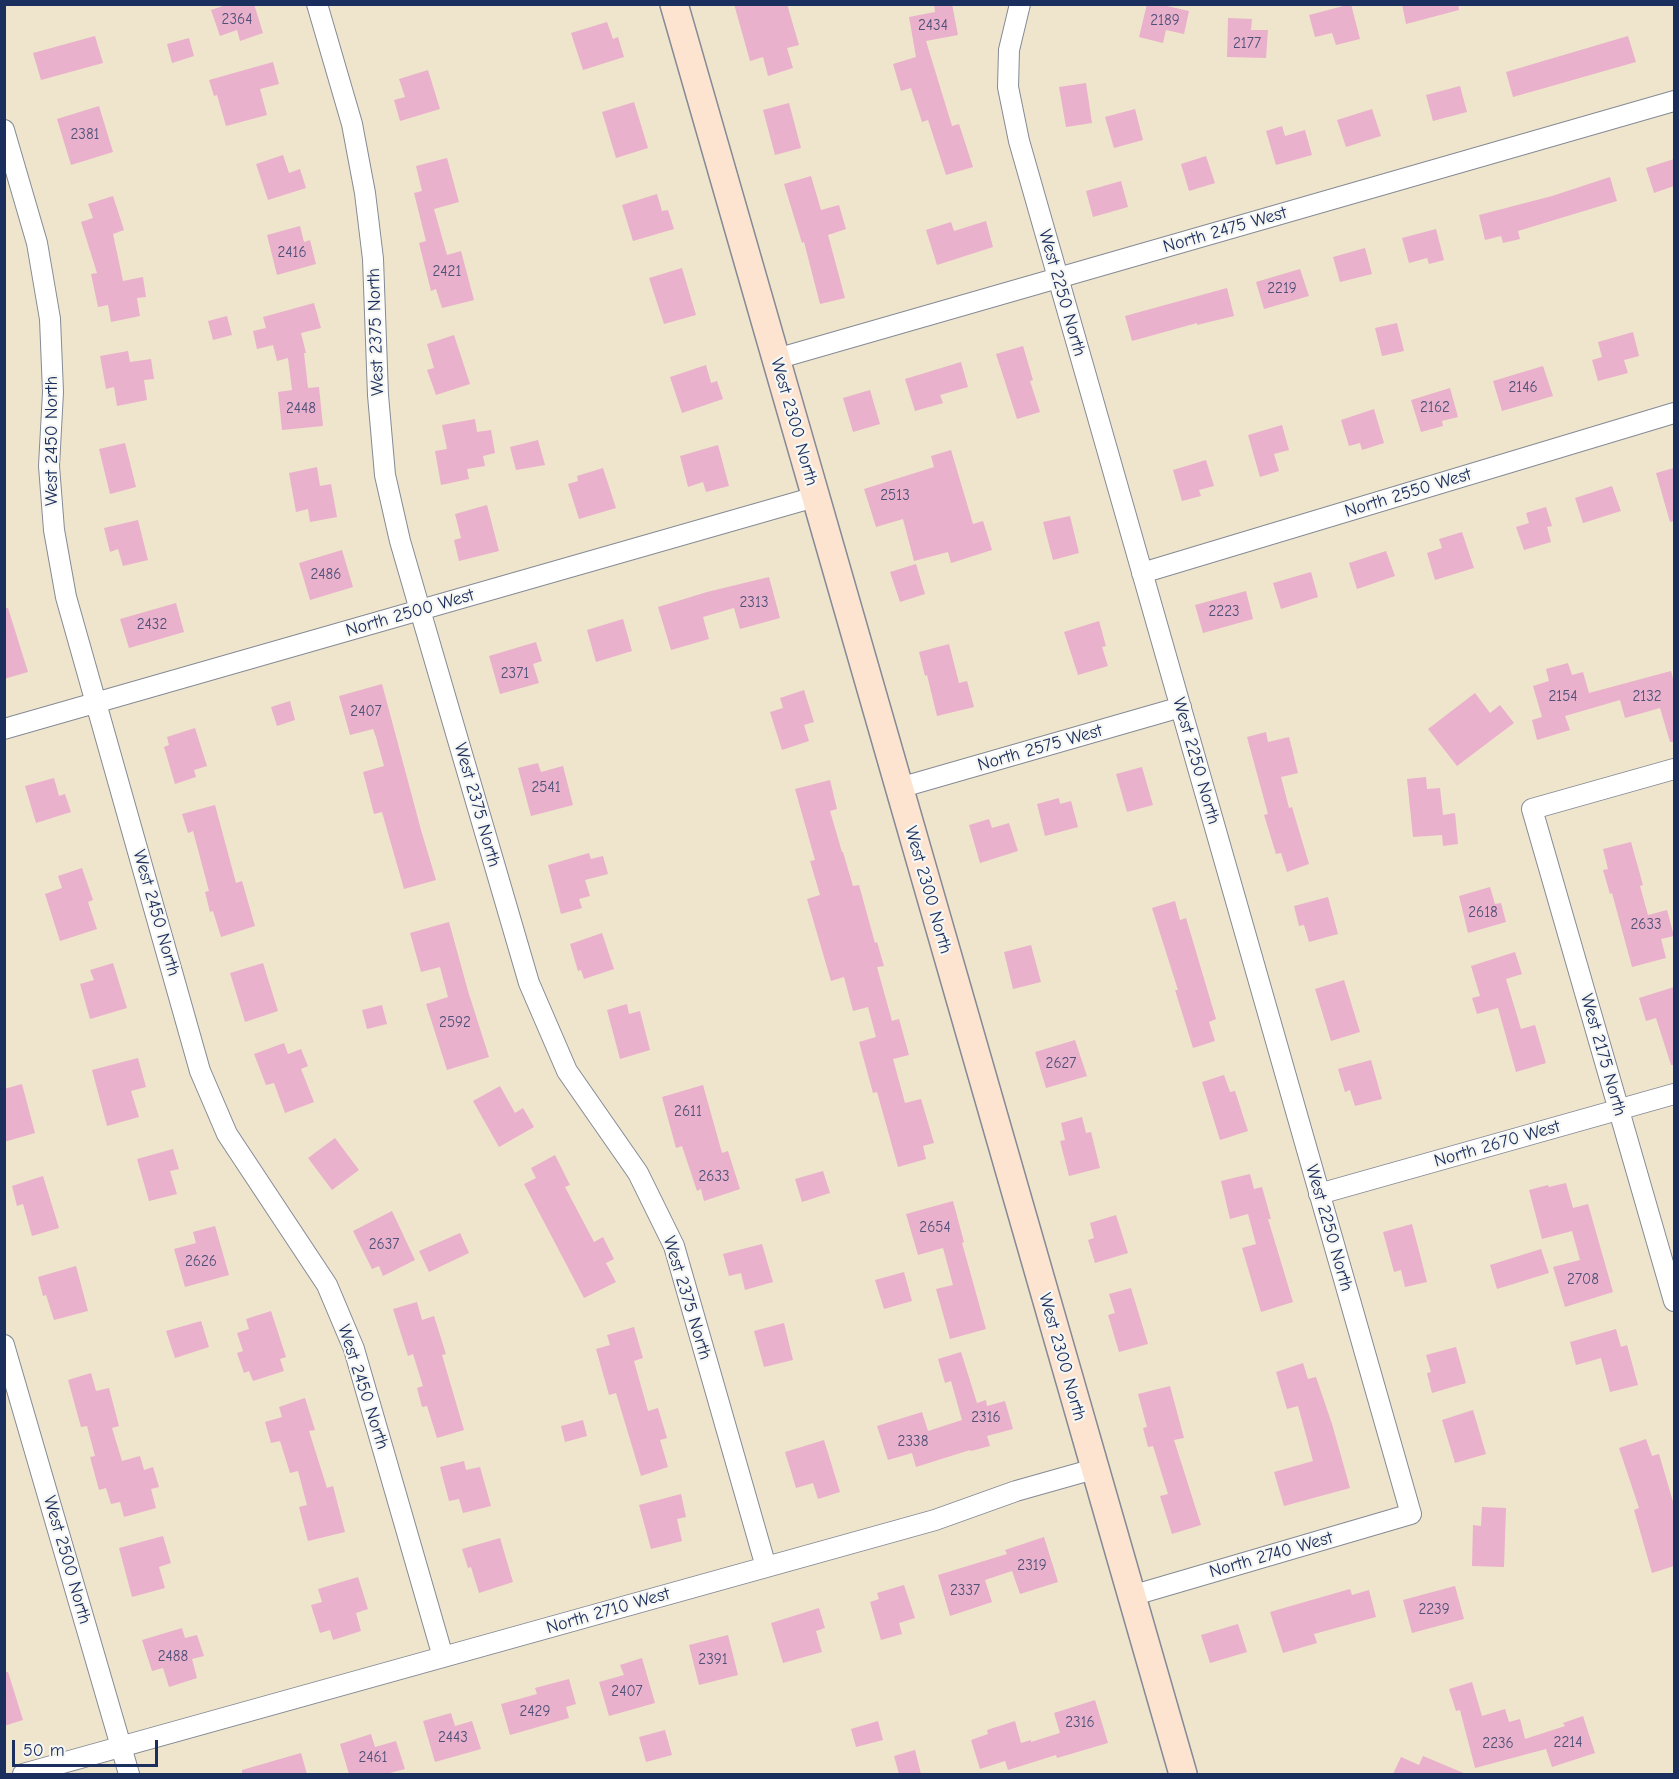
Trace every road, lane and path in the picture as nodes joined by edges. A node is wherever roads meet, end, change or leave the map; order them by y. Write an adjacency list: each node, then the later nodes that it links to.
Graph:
1 (316, 4): 11 (street, West 2375 North)
2 (674, 4): 7 (street, West 2300 North)
3 (1020, 4): 6 (street, West 2250 North)
4 (1674, 101): 6 (street, North 2475 West)
5 (4, 130): 12 (street, West 2450 North)
6 (1058, 278): 7 (street, North 2475 West); 10 (street, West 2250 North)
7 (776, 359): 9 (street, West 2300 North)
8 (1674, 414): 10 (street, North 2550 West)
9 (815, 497): 11 (street, North 2500 West); 16 (street, West 2300 North)
10 (1142, 573): 13 (street, West 2250 North)
11 (420, 610): 12 (street, North 2500 West); 24 (street, West 2375 North)
12 (96, 702): 14 (street, North 2500 West); 26 (street, West 2450 North)
13 (1180, 707): 16 (street, North 2575 West); 19 (street, West 2250 North)
14 (4, 729)
15 (1674, 769): 18 (street, West 2175 North)
16 (899, 788): 22 (street, West 2300 North)
17 (1674, 1094): 18 (street, North 2670 West)
18 (1619, 1110): 19 (street, North 2670 West); 20 (street, West 2175 North)
19 (1320, 1194): 23 (street, West 2250 North)
20 (1674, 1301)
21 (4, 1345): 27 (street, West 2500 North)
22 (1094, 1469): 24 (street, North 2710 West); 25 (street, West 2300 North)
23 (1411, 1514): 25 (street, North 2740 West)
24 (766, 1567): 26 (street, North 2710 West)
25 (1131, 1596): 30 (street, West 2300 North)
26 (443, 1657): 27 (street, North 2710 West)
27 (121, 1747): 28 (street, North 2710 West); 29 (street, West 2500 North)
28 (22, 1774)
29 (129, 1774)
30 (1181, 1774)

